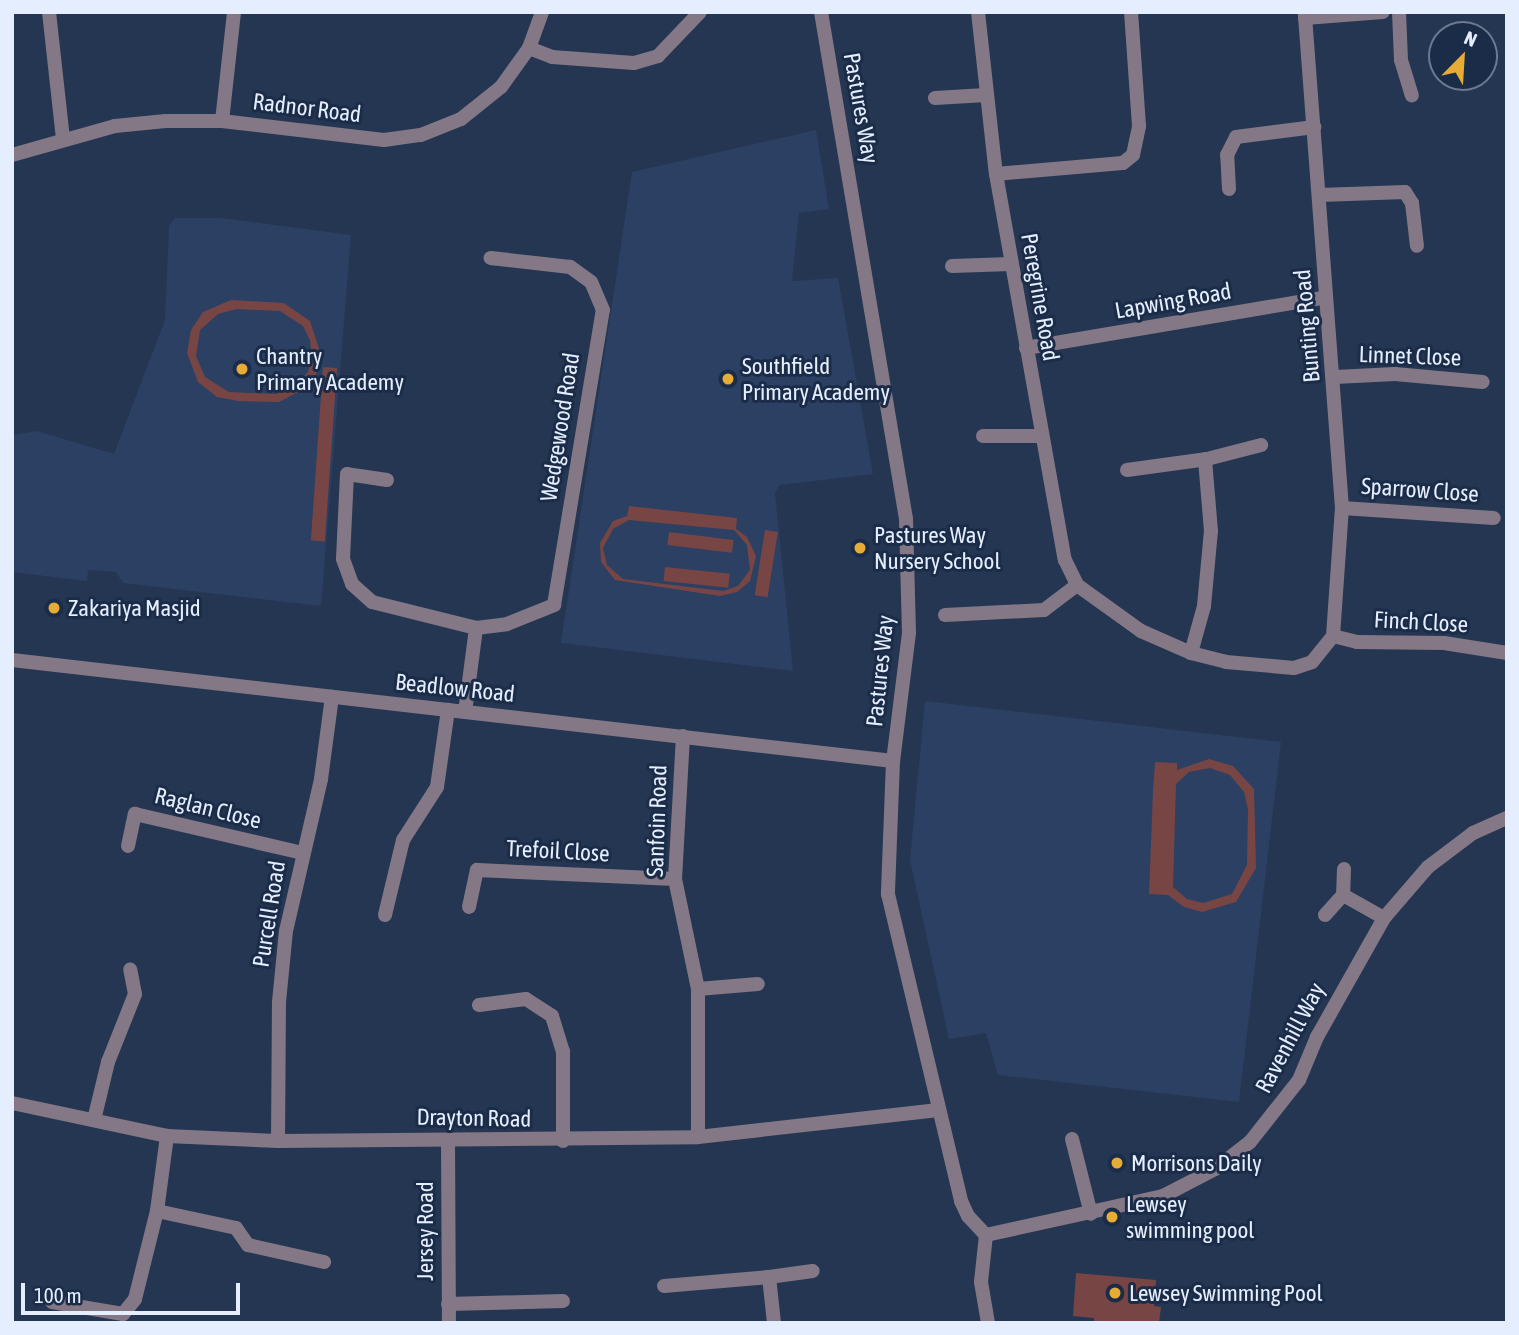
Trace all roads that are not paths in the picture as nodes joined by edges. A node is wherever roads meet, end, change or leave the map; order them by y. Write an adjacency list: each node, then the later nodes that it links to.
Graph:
1 (49, 12): 17 (street)
2 (234, 12): 15 (street)
3 (542, 12): 11 (street, Radnor Road)
4 (700, 12): 11 (street)
5 (821, 12): 49 (street, Pastures Way)
6 (978, 12): 13 (street, Peregrine Road)
7 (1130, 12): 19 (street)
8 (1383, 12): 10 (street)
9 (1399, 12): 12 (street)
10 (1305, 15): 16 (street, Bunting Road)
11 (529, 48): 15 (street, Radnor Road)
12 (1412, 94)
13 (986, 95): 14 (street); 19 (street, Peregrine Road)
14 (935, 98)
15 (222, 121): 17 (street, Radnor Road)
16 (1314, 127): 20 (street); 21 (street, Bunting Road)
17 (63, 138): 18 (street, Radnor Road)
18 (12, 155)
19 (996, 174): 24 (street, Peregrine Road)
20 (1229, 189)
21 (1320, 195): 22 (street); 26 (street, Bunting Road)
22 (1417, 246)
23 (491, 258): 40 (street, Wedgewood Road)
24 (1011, 264): 25 (street); 27 (street, Peregrine Road)
25 (952, 266)
26 (1326, 297): 27 (street, Lapwing Road); 28 (street, Bunting Road)
27 (1026, 348): 31 (street, Peregrine Road)
28 (1335, 377): 29 (street, Linnet Close); 36 (street, Bunting Road)
29 (1483, 382)
30 (983, 436): 31 (street)
31 (1041, 436): 38 (street, Peregrine Road)
32 (1261, 445): 33 (street)
33 (1205, 459): 34 (street); 42 (street)
34 (1127, 470)
35 (387, 480): 40 (street, Wedgewood Road)
36 (1342, 508): 37 (street, Sparrow Close); 41 (street, Bunting Road)
37 (1494, 518)
38 (1077, 584): 39 (street); 42 (street)
39 (945, 615)
40 (476, 628): 47 (street)
41 (1333, 636): 42 (street); 43 (street, Finch Close)
42 (1191, 653)
43 (1507, 653)
44 (12, 660): 45 (street, Beadlow Road)
45 (332, 697): 46 (street, Beadlow Road); 52 (street, Purcell Road)
46 (448, 710): 47 (street, Beadlow Road); 57 (street)
47 (465, 712): 48 (street, Beadlow Road)
48 (683, 736): 49 (street, Beadlow Road); 54 (street, Sanfoin Road)
49 (893, 761): 65 (street, Pastures Way)
50 (1507, 818): 59 (street, Ravenhill Way)
51 (128, 846): 52 (street, Raglan Close)
52 (302, 853): 71 (street, Purcell Road)
53 (1344, 869): 55 (street)
54 (675, 879): 56 (street, Trefoil Close); 62 (street, Sanfoin Road)
55 (1343, 895): 58 (street); 59 (street)
56 (469, 907)
57 (385, 915)
58 (1325, 915)
59 (1384, 918): 74 (street, Ravenhill Way)
60 (130, 969): 66 (street)
61 (758, 985): 62 (street)
62 (698, 989): 68 (street, Sanfoin Road)
63 (479, 1005): 72 (street)
64 (12, 1103): 66 (street, Drayton Road)
65 (938, 1110): 68 (street, Drayton Road); 75 (street, Pastures Way)
66 (94, 1120): 67 (street, Drayton Road)
67 (167, 1136): 71 (street, Drayton Road); 73 (street)
68 (698, 1137): 72 (street, Drayton Road)
69 (1072, 1139): 74 (street)
70 (448, 1140): 71 (street, Drayton Road); 72 (street, Drayton Road); 82 (street, Jersey Road)
71 (278, 1141)
72 (562, 1141)
73 (157, 1211): 76 (street); 81 (street)
74 (1091, 1214): 75 (street, Ravenhill Way)
75 (986, 1235): 85 (street)
76 (324, 1262)
77 (813, 1271): 78 (street)
78 (769, 1277): 79 (street); 84 (street)
79 (664, 1286)
80 (563, 1301): 82 (street)
81 (52, 1302)
82 (449, 1304): 83 (street, Jersey Road)
83 (449, 1323)
84 (774, 1323)
85 (988, 1323)

